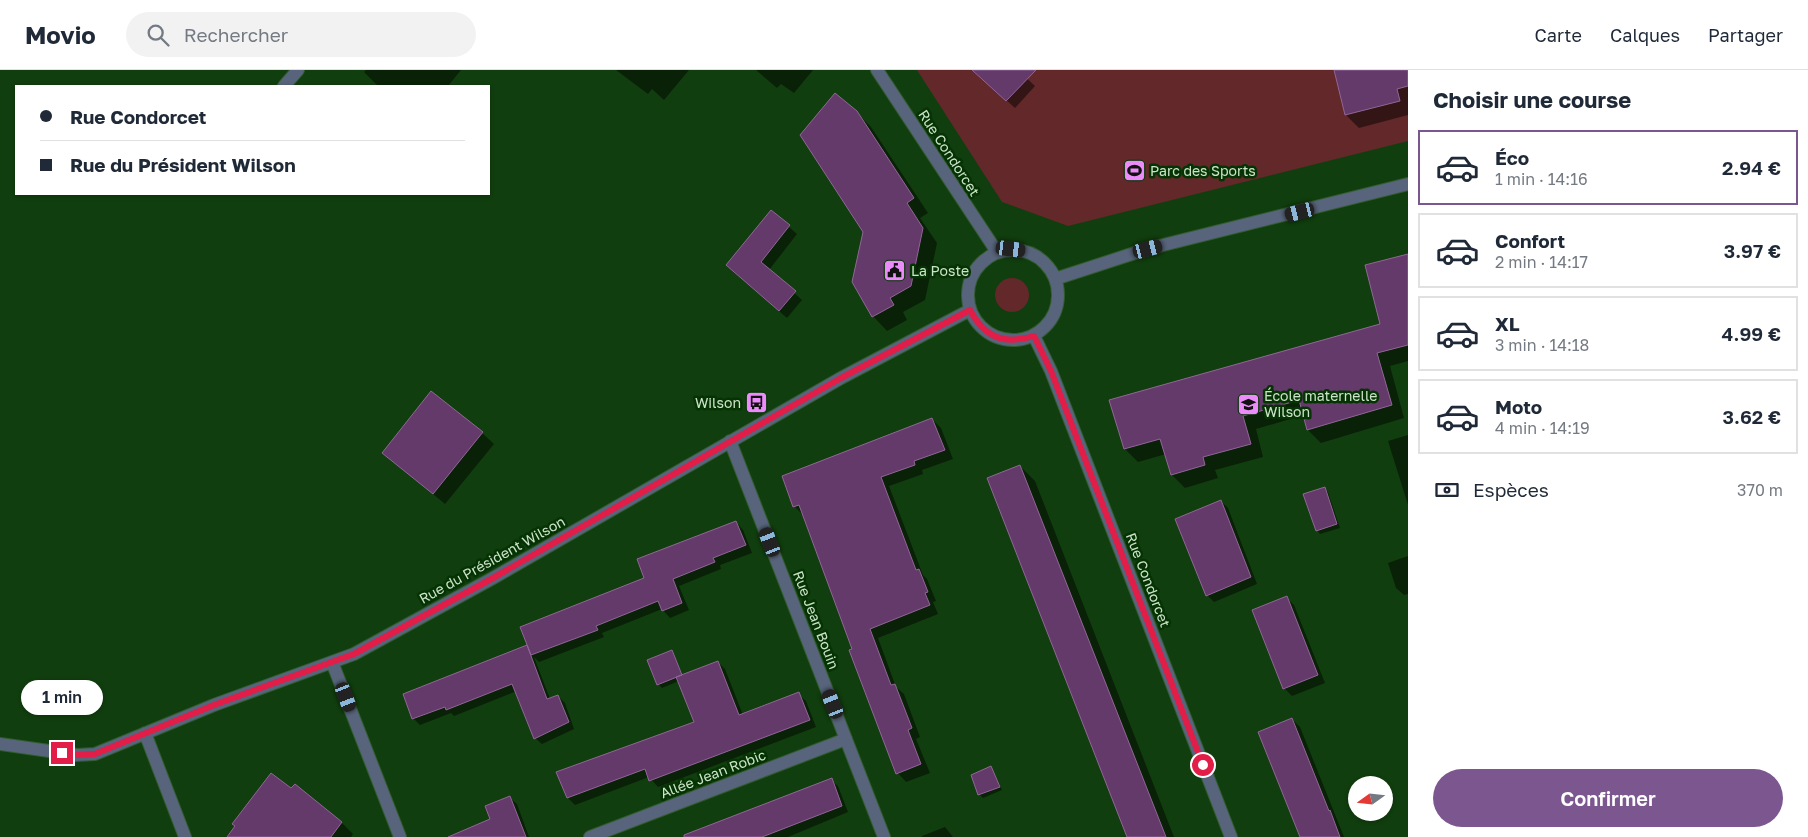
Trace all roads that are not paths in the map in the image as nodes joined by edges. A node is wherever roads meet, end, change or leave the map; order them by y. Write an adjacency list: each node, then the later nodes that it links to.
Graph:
1 (298, 70): 3 (street)
2 (877, 70): 5 (street, Rue Condorcet)
3 (285, 85)
4 (1408, 184): 6 (street)
5 (997, 252): 6 (street); 7 (street)
6 (1055, 279): 8 (street)
7 (970, 310): 8 (street); 9 (street, Rue du Président Wilson)
8 (1034, 336): 18 (street, Rue Condorcet)
9 (730, 441): 10 (street, Rue du Président Wilson); 12 (street, Rue Jean Bouin)
10 (332, 662): 11 (street, Rue du Président Wilson); 15 (street)
11 (146, 732): 13 (street, Rue du Président Wilson); 14 (street)
12 (846, 739): 16 (street, Allée Jean Robic); 17 (street, Rue Jean Bouin)
13 (0, 744)
14 (185, 837)
15 (400, 837)
16 (590, 837)
17 (884, 837)
18 (1231, 837)

